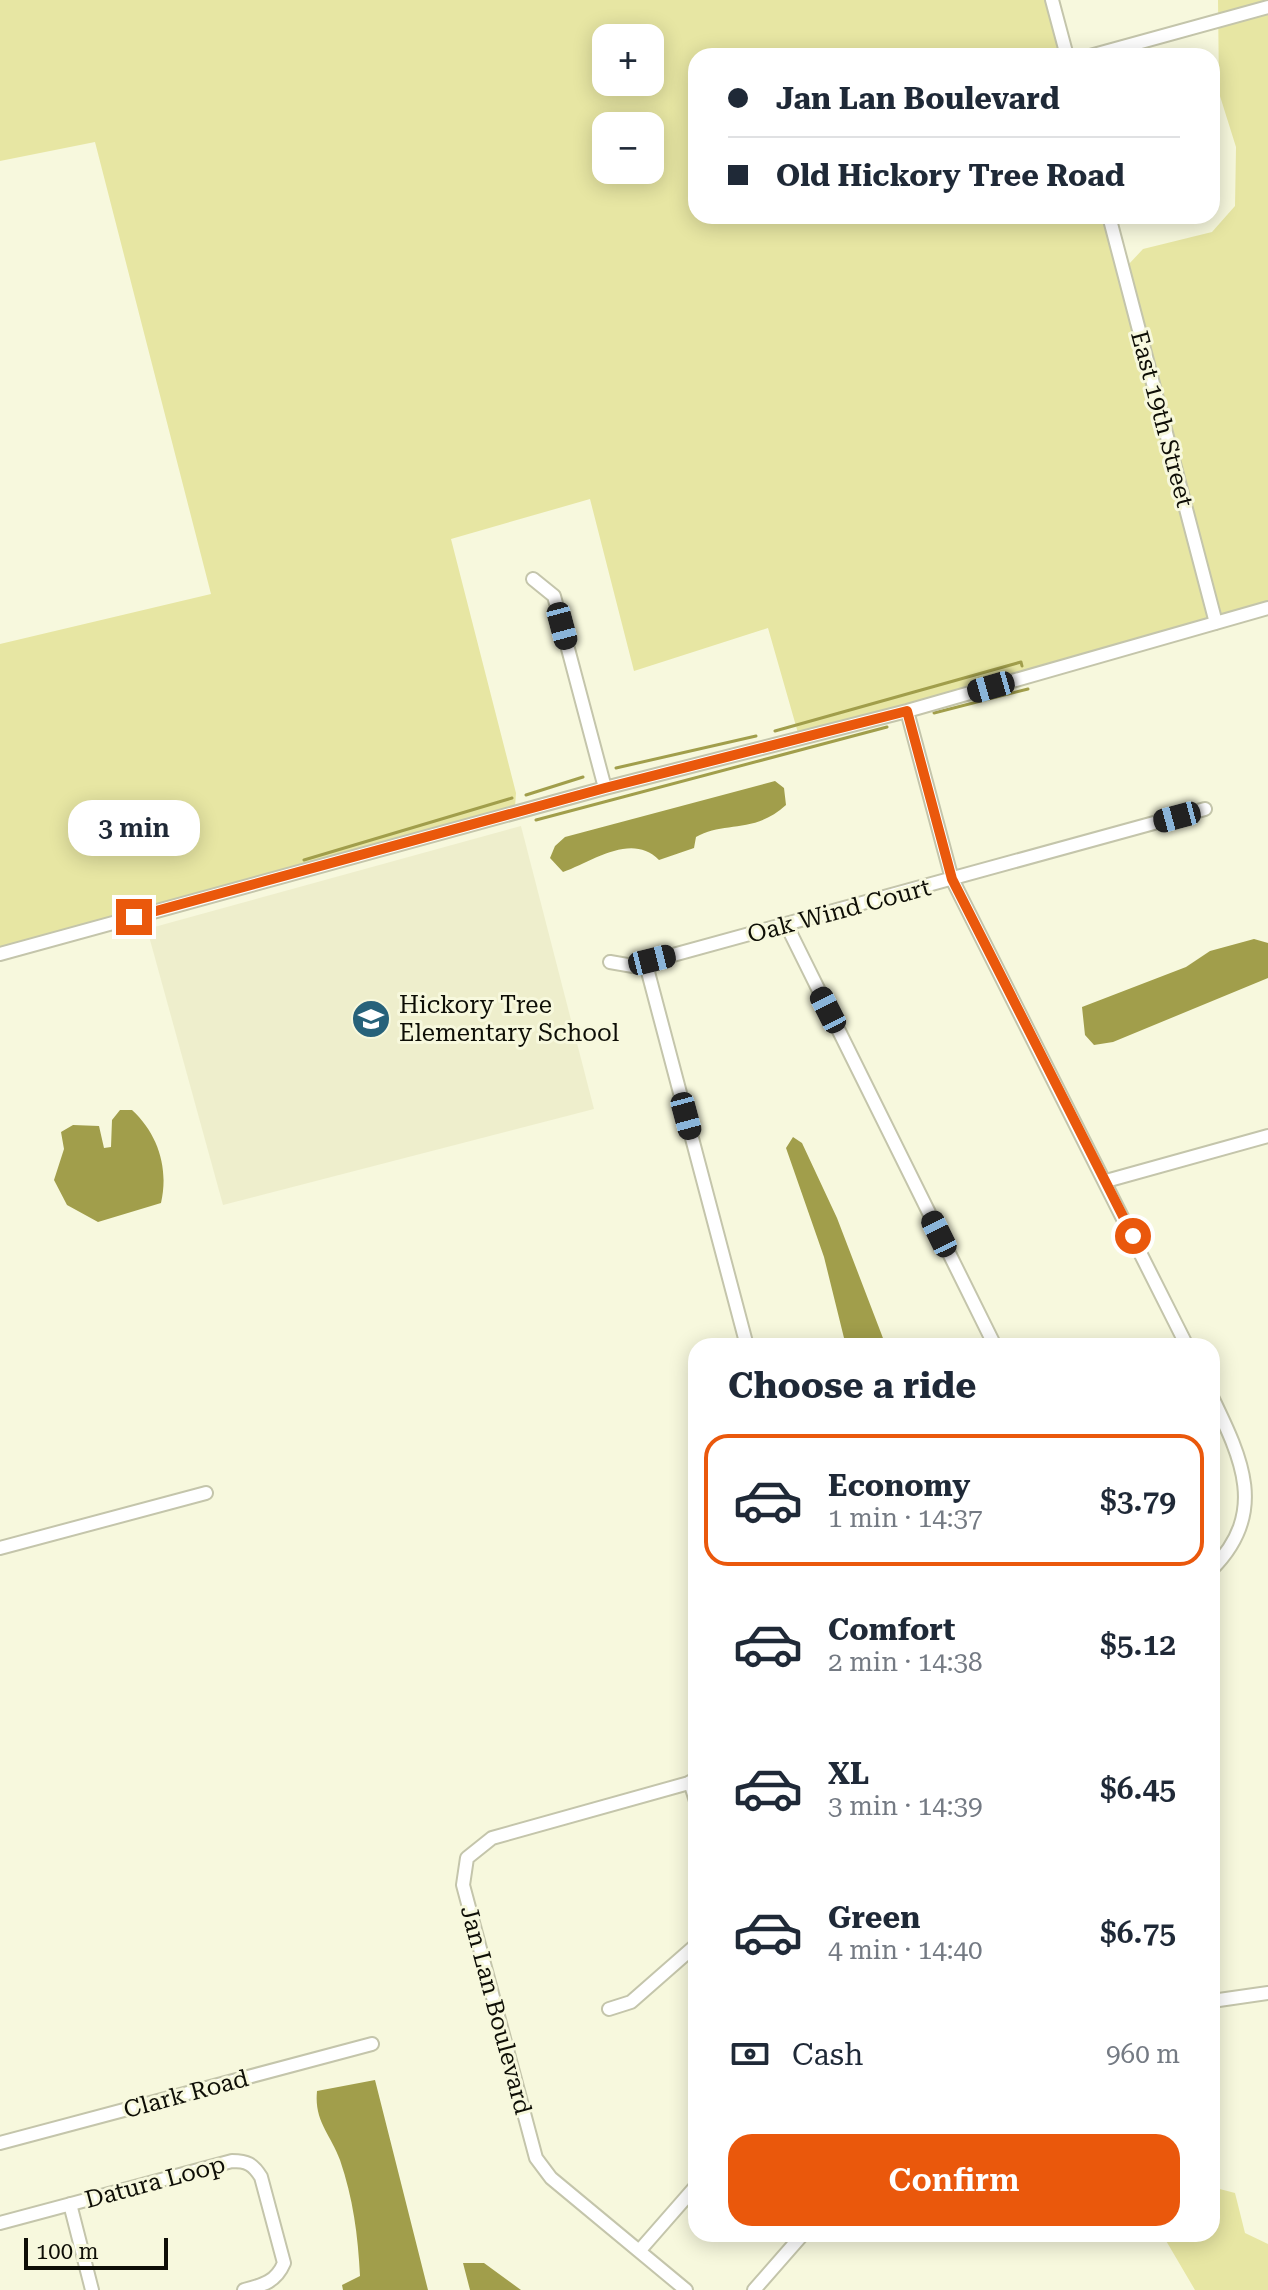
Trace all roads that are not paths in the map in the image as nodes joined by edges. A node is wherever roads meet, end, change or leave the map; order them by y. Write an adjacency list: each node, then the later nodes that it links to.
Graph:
1 (1052, 0): 3 (street)
2 (1268, 7): 4 (street)
3 (1065, 48)
4 (1119, 48)
5 (1111, 224): 8 (street, East 19th Street)
6 (533, 579): 10 (street)
7 (1268, 608): 8 (street)
8 (1216, 623): 9 (street)
9 (907, 711): 10 (street); 12 (street)
10 (605, 788): 14 (street)
11 (1205, 809): 12 (street, Oak Wind Court)
12 (952, 879): 13 (street, Oak Wind Court); 18 (street)
13 (787, 926): 15 (street, Oak Wind Court); 20 (street)
14 (0, 954)
15 (652, 960): 16 (street, Oak Wind Court); 19 (street)
16 (610, 962)
17 (1268, 1136): 18 (street)
18 (1106, 1181): 21 (street)
19 (745, 1338)
20 (991, 1338)
21 (1183, 1338)
22 (1220, 1414): 25 (street)
23 (206, 1493): 24 (street)
24 (0, 1548)
25 (1220, 1561)
26 (688, 1782): 37 (street, Jan Lan Boulevard)
27 (688, 1952): 30 (street)
28 (1268, 1993): 29 (street)
29 (1220, 2000)
30 (609, 2009)
31 (372, 2044): 32 (street, Clark Road)
32 (0, 2143)
33 (688, 2195): 37 (street)
34 (70, 2204): 35 (street, Datura Loop); 38 (street); 39 (street, Datura Loop)
35 (0, 2223)
36 (796, 2242): 41 (street)
37 (640, 2250): 40 (street, Jan Lan Boulevard)
38 (92, 2290)
39 (244, 2290)
40 (686, 2290)
41 (754, 2290)

